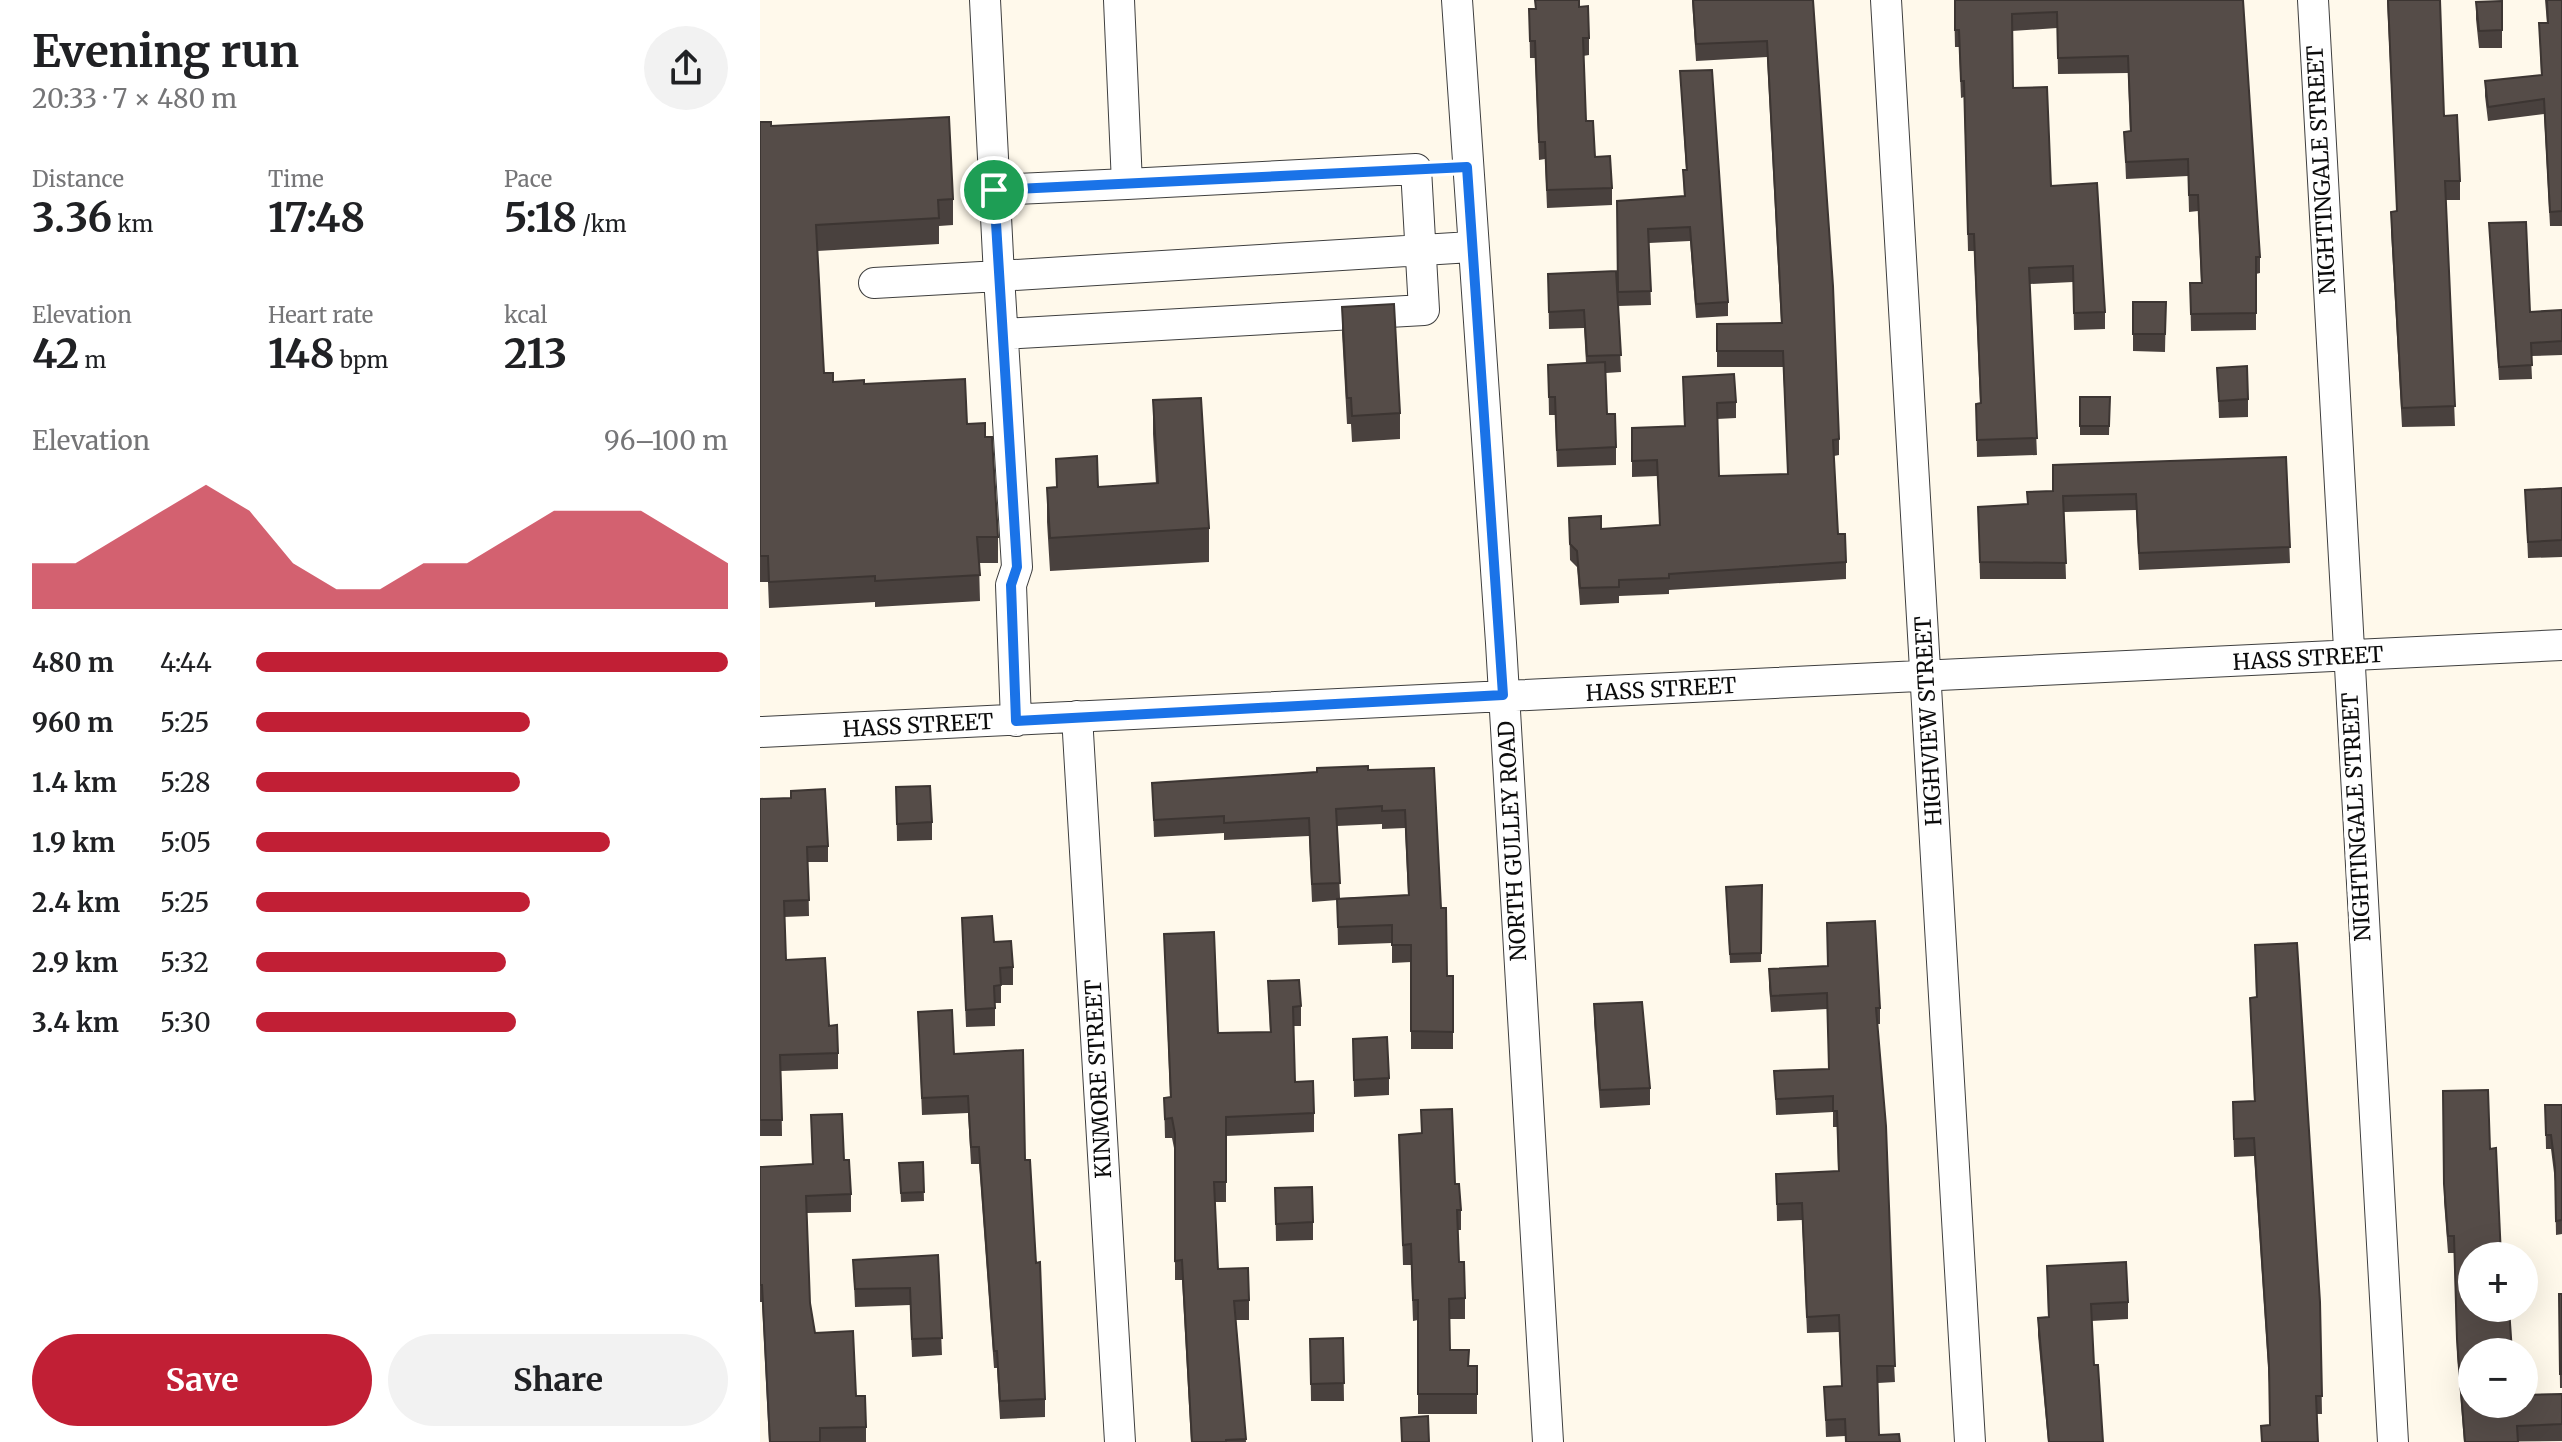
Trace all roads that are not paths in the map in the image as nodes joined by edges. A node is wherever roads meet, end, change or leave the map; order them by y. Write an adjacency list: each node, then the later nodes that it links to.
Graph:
1 (985, 0): 9 (street)
2 (1119, 0): 8 (street)
3 (1457, 0): 6 (street, NORTH GULLEY ROAD)
4 (1886, 0): 17 (street, HIGHVIEW STREET)
5 (2313, 0): 16 (street, NIGHTINGALE STREET)
6 (1467, 167): 7 (street); 10 (street, NORTH GULLEY ROAD)
7 (1416, 169): 8 (street); 11 (street)
8 (1127, 184): 9 (street)
9 (994, 190): 12 (street)
10 (1471, 247): 11 (street); 18 (street, NORTH GULLEY ROAD)
11 (1421, 252): 12 (street); 14 (street)
12 (999, 276): 13 (street); 14 (street)
13 (874, 283)
14 (1003, 334): 20 (street)
15 (2562, 645): 16 (street, HASS STREET)
16 (2346, 656): 17 (street, HASS STREET); 25 (street, NIGHTINGALE STREET)
17 (1925, 676): 18 (street, HASS STREET); 24 (street, HIGHVIEW STREET)
18 (1503, 695): 19 (street, HASS STREET); 23 (street, NORTH GULLEY ROAD)
19 (1077, 716): 20 (street, HASS STREET); 22 (street, KINMORE STREET)
20 (1016, 721): 21 (street, HASS STREET)
21 (760, 732)
22 (1120, 1442)
23 (1548, 1442)
24 (1970, 1442)
25 (2393, 1442)

